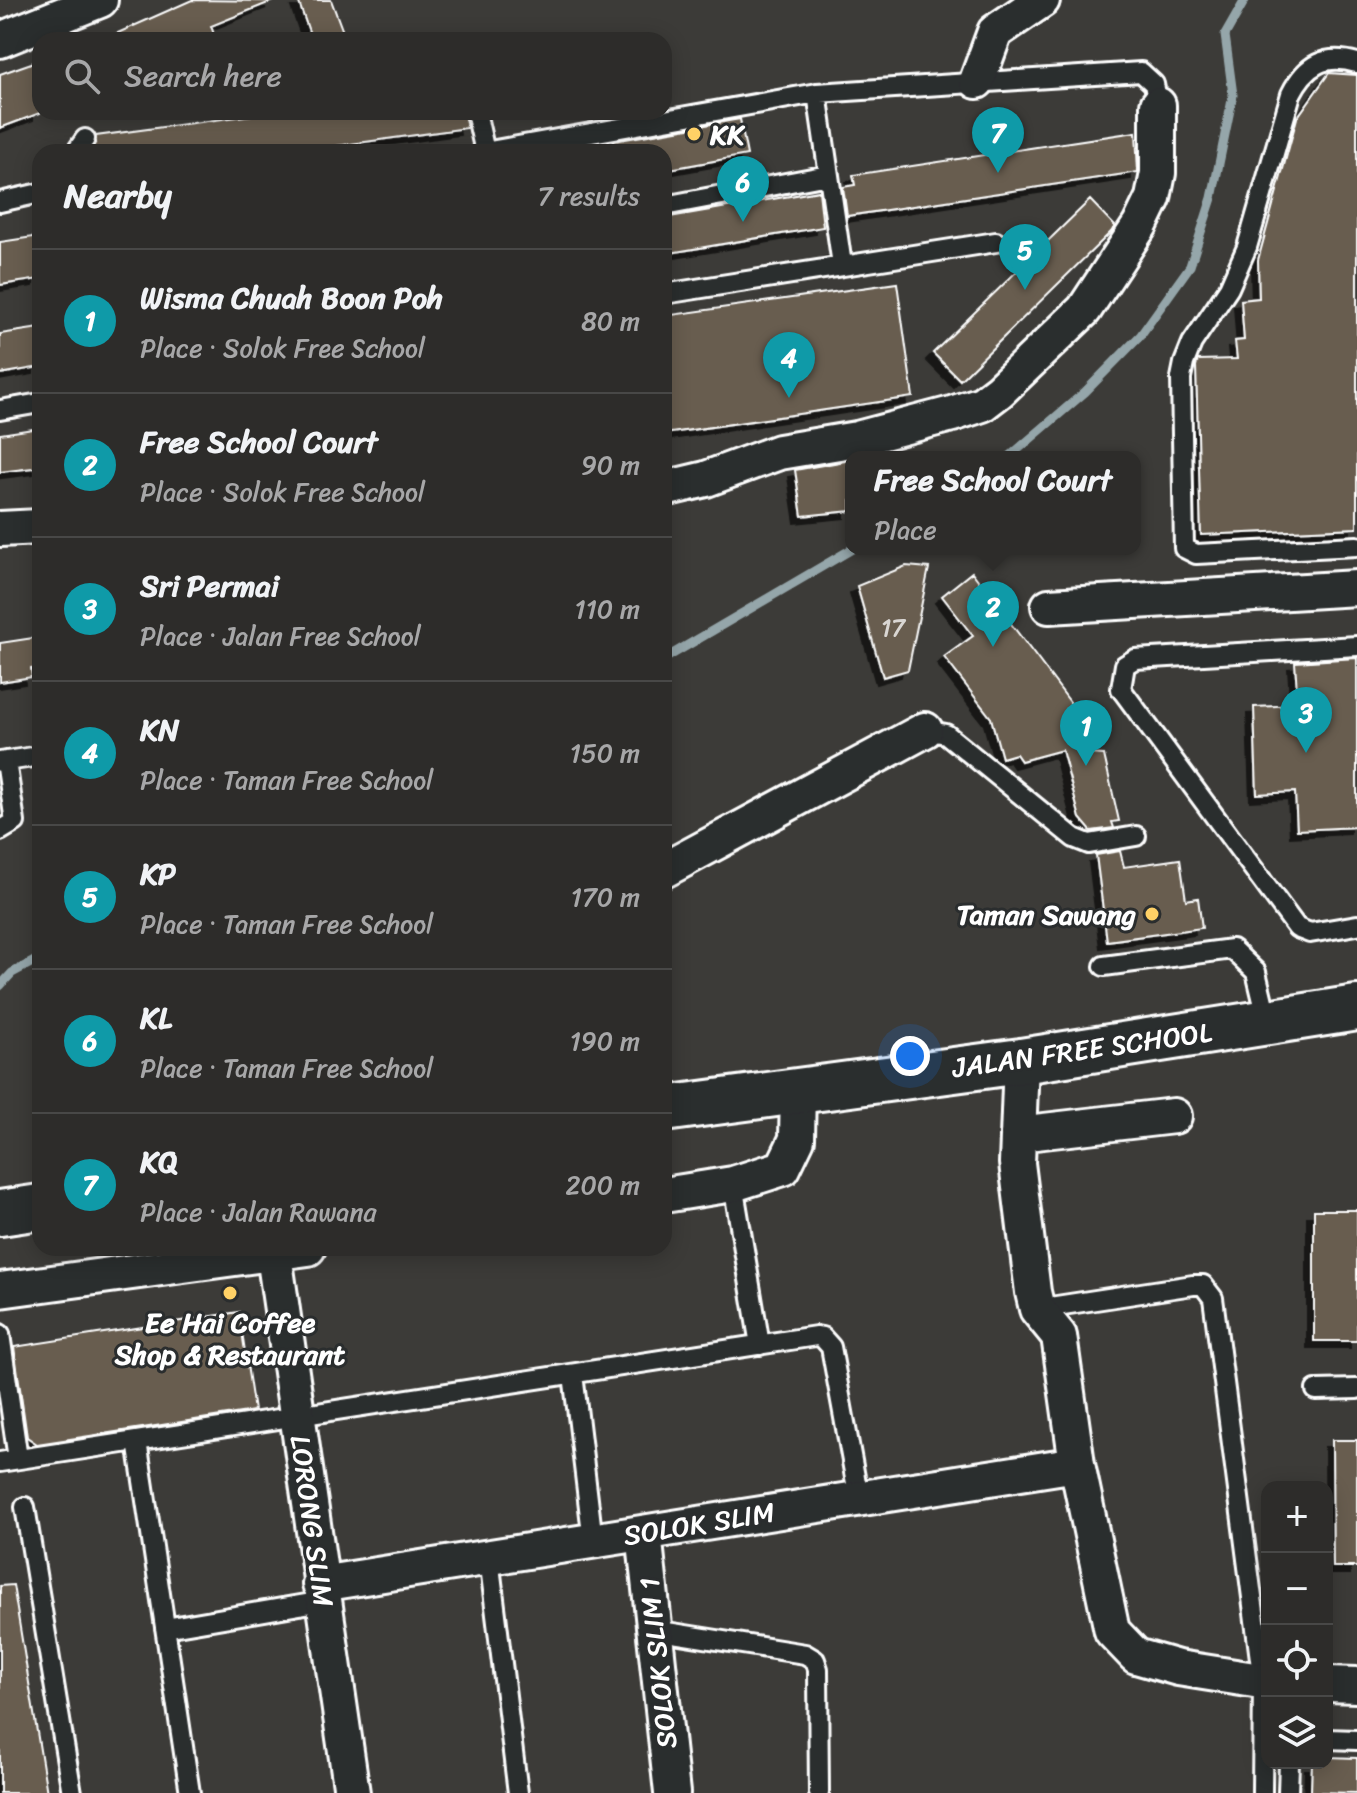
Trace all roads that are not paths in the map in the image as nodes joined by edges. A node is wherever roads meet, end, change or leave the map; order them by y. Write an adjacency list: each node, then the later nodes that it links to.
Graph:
1 (100, 0): 3 (street)
2 (1042, 0): 5 (street)
3 (0, 40)
4 (1357, 63): 25 (lane)
5 (977, 81): 6 (lane); 7 (lane)
6 (817, 93): 8 (lane); 13 (lane)
7 (1158, 105): 22 (street)
8 (672, 119)
9 (478, 120): 11 (lane)
10 (665, 120): 12 (lane)
11 (483, 144)
12 (530, 144)
13 (828, 175): 16 (lane); 18 (lane)
14 (32, 195): 15 (lane)
15 (0, 202)
16 (672, 204)
17 (996, 242): 18 (lane)
18 (842, 265): 19 (lane)
19 (672, 293)
20 (32, 404): 21 (lane)
21 (0, 410)
22 (672, 487)
23 (32, 527): 24 (street)
24 (0, 529)
25 (1357, 546)
26 (1357, 588): 27 (street)
27 (1049, 606)
28 (1357, 646): 35 (lane)
29 (925, 730): 33 (lane); 34 (street)
30 (32, 757): 31 (lane)
31 (3, 761): 32 (lane)
32 (0, 831)
33 (1136, 836)
34 (672, 866)
35 (1357, 925)
36 (1104, 966): 38 (lane)
37 (1357, 1008): 38 (street, JALAN FREE SCHOOL)
38 (1268, 1022): 39 (street, JALAN FREE SCHOOL)
39 (1021, 1061): 40 (street, JALAN FREE SCHOOL); 43 (street)
40 (798, 1089): 41 (street, JALAN FREE SCHOOL); 44 (street)
41 (672, 1108)
42 (1174, 1116): 43 (street)
43 (1018, 1134): 51 (street)
44 (733, 1184): 45 (street); 53 (lane)
45 (672, 1194)
46 (32, 1208): 47 (street)
47 (0, 1213)
48 (239, 1256): 50 (street)
49 (275, 1256): 57 (street, LORONG SLIM)
50 (0, 1290)
51 (1037, 1309): 60 (street); 69 (lane)
52 (0, 1334): 59 (lane)
53 (760, 1345): 54 (lane); 61 (lane)
54 (573, 1374): 57 (lane); 64 (lane)
55 (1357, 1389): 56 (lane)
56 (1316, 1390)
57 (299, 1415): 58 (lane); 66 (street, LORONG SLIM)
58 (137, 1441): 59 (lane); 67 (lane)
59 (9, 1460)
60 (1077, 1464): 61 (street, SOLOK SLIM); 70 (street)
61 (859, 1499): 63 (street, SOLOK SLIM)
62 (25, 1507): 77 (lane)
63 (644, 1533): 64 (street, SOLOK SLIM); 68 (street, SOLOK SLIM 1)
64 (593, 1541): 65 (street, SOLOK SLIM)
65 (489, 1558): 66 (street, SOLOK SLIM); 80 (lane)
66 (321, 1592): 67 (lane); 79 (street, LORONG SLIM)
67 (165, 1628): 78 (lane)
68 (654, 1630): 81 (street, SOLOK SLIM 1); 82 (lane)
69 (1261, 1652)
70 (1261, 1681)
71 (1333, 1684): 72 (street)
72 (1357, 1685)
73 (1265, 1697): 83 (lane)
74 (1333, 1739): 75 (lane)
75 (1357, 1740)
76 (1289, 1769): 84 (lane)
77 (72, 1793)
78 (190, 1793)
79 (352, 1793)
80 (518, 1793)
81 (672, 1793)
82 (819, 1793)
83 (1262, 1793)
84 (1288, 1793)

